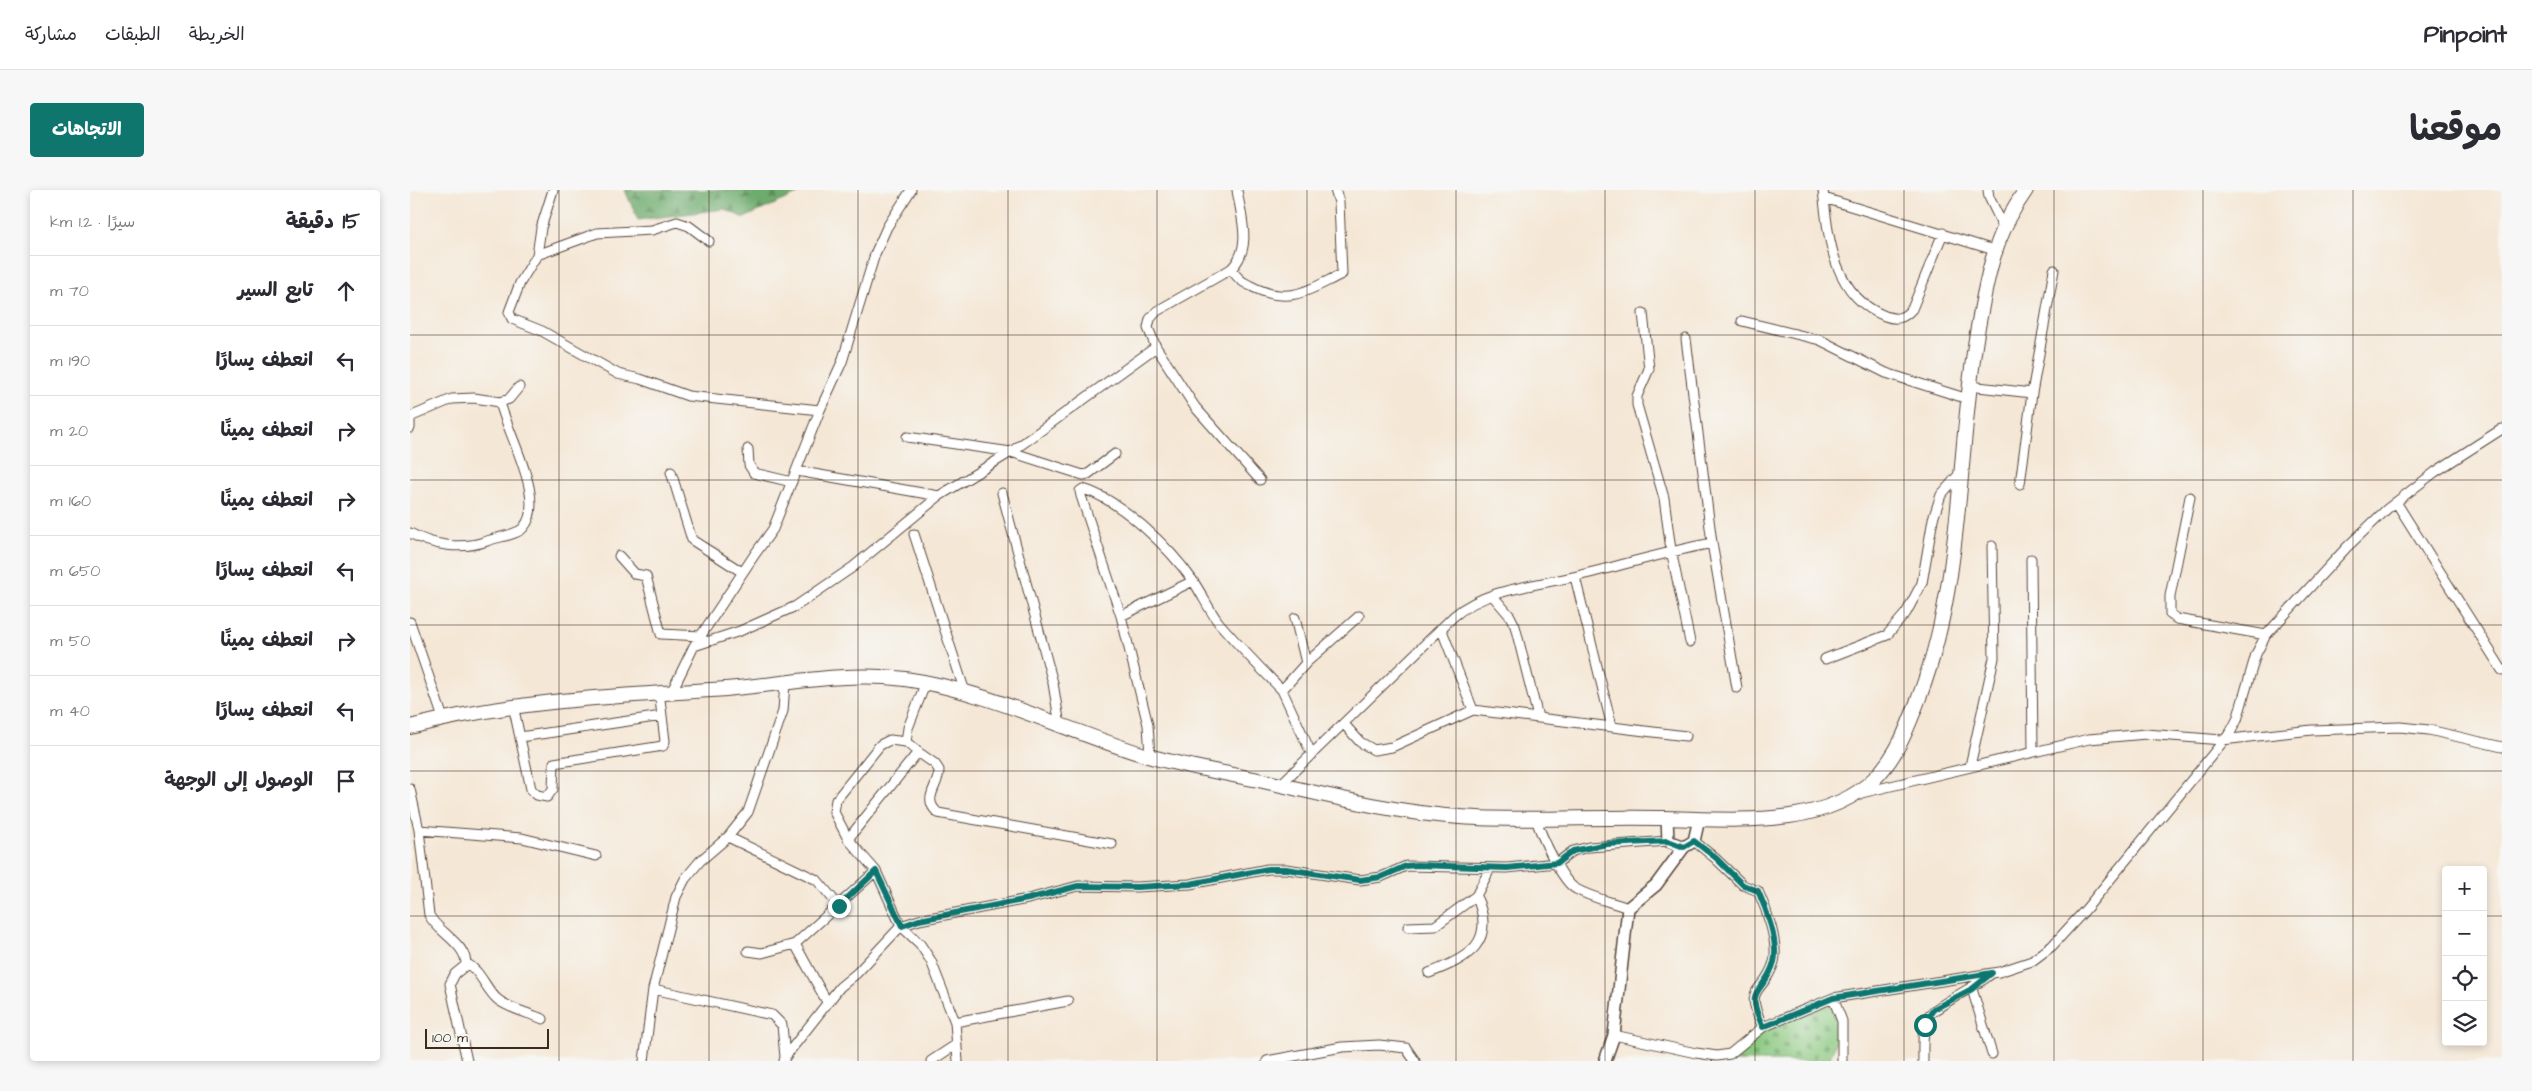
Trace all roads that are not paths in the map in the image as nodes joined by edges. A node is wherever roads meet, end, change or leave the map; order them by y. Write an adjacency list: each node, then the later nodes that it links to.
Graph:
1 (553, 190): 12 (street)
2 (911, 190): 23 (street)
3 (1237, 190): 13 (street)
4 (1335, 190): 13 (street)
5 (1988, 190): 8 (street)
6 (2026, 190): 8 (main road)
7 (1823, 194): 9 (street); 9 (street)
8 (2003, 226): 11 (main road)
9 (1944, 233): 11 (street)
10 (709, 241): 12 (street)
11 (1994, 250): 20 (main road)
12 (537, 254): 23 (street)
13 (1231, 269): 18 (street)
14 (2054, 270): 21 (street)
15 (1643, 313): 45 (street)
16 (1742, 321): 20 (street)
17 (1686, 339): 43 (street)
18 (1156, 347): 29 (street); 34 (street)
19 (519, 387): 22 (street)
20 (1969, 392): 21 (street); 33 (main road)
21 (2032, 393): 36 (street)
22 (500, 402): 24 (street); 41 (street)
23 (820, 410): 31 (street)
24 (410, 417): 25 (street)
25 (410, 428)
26 (2502, 429): 40 (street)
27 (907, 437): 29 (street)
28 (748, 449): 35 (street)
29 (1011, 452): 30 (street); 38 (street)
30 (1115, 454)
31 (797, 470): 35 (street); 38 (street)
32 (671, 472): 48 (street)
33 (1961, 472): 61 (street); 91 (main road)
34 (1260, 480)
35 (792, 482): 48 (street)
36 (2020, 484)
37 (1002, 493): 76 (street)
38 (939, 496): 60 (street)
39 (2190, 497): 58 (street)
40 (2396, 502): 58 (street); 63 (street)
41 (410, 533)
42 (914, 534): 69 (street)
43 (1712, 544): 45 (street); 66 (street)
44 (1992, 546): 88 (street)
45 (1671, 550): 49 (street); 59 (street)
46 (619, 556): 57 (street)
47 (2030, 559): 85 (street)
48 (742, 572): 57 (street)
49 (1575, 576): 51 (street); 78 (street)
50 (1194, 581): 52 (street); 52 (street); 67 (street)
51 (1492, 595): 56 (street); 73 (street)
52 (1121, 616): 87 (street)
53 (1359, 616): 62 (street)
54 (1295, 618): 62 (street)
55 (410, 622): 74 (street)
56 (1442, 628): 71 (street); 75 (street)
57 (702, 636): 60 (street)
58 (2266, 636): 81 (street)
59 (1690, 642)
60 (694, 646): 68 (street)
61 (1825, 659)
62 (1306, 663): 67 (street)
63 (2502, 670)
64 (785, 682): 65 (main road); 68 (main road); 96 (street)
65 (926, 682): 69 (main road); 82 (street)
66 (1737, 688)
67 (1282, 690): 86 (street)
68 (666, 691): 70 (main road); 72 (street)
69 (965, 692): 76 (main road)
70 (513, 705): 74 (main road); 80 (street)
71 (1473, 710): 73 (street); 75 (street)
72 (662, 716): 80 (street); 80 (street)
73 (1538, 717): 78 (street)
74 (443, 718): 77 (main road)
75 (1344, 724): 86 (street)
76 (1060, 726): 87 (main road)
77 (410, 727)
78 (1612, 727): 79 (street)
79 (1686, 736)
80 (520, 737)
81 (2222, 740): 83 (street); 85 (street); 114 (street)
82 (906, 742): 84 (street); 97 (street)
83 (2502, 747)
84 (918, 752): 97 (street); 99 (street)
85 (2033, 752): 88 (street)
86 (1312, 755): 89 (street)
87 (1150, 756): 89 (main road)
88 (1970, 766): 91 (street)
89 (1280, 785): 92 (main road)
90 (410, 789): 95 (street)
91 (1854, 795): 94 (main road)
92 (1536, 818): 93 (main road); 102 (street)
93 (1667, 818): 94 (main road); 98 (street)
94 (1699, 819): 100 (street)
95 (419, 830): 101 (street); 112 (street)
96 (728, 837): 106 (street); 115 (street)
97 (848, 839): 104 (street)
98 (1668, 841): 100 (street); 102 (street)
99 (1112, 844)
100 (1689, 844): 107 (street); 122 (street)
101 (596, 856)
102 (1557, 863): 103 (street); 107 (street)
103 (1490, 869): 105 (street); 108 (street)
104 (876, 871): 106 (street); 108 (street)
105 (1476, 896): 109 (street); 113 (street)
106 (839, 906): 110 (street)
107 (1628, 908): 123 (street)
108 (902, 926): 119 (street); 121 (street)
109 (1408, 927)
110 (795, 944): 111 (street); 119 (street)
111 (748, 951)
112 (466, 963): 120 (street); 128 (street)
113 (1429, 973)
114 (1992, 973): 116 (street); 117 (street)
115 (653, 989): 127 (street); 129 (street)
116 (1972, 989): 125 (street); 136 (street)
117 (1833, 998): 122 (street); 135 (street)
118 (1068, 1001): 121 (street)
119 (827, 1002): 127 (street)
120 (544, 1020)
121 (955, 1022): 124 (street)
122 (1763, 1027): 126 (street)
123 (1614, 1035): 126 (street); 134 (street)
124 (957, 1044): 130 (street); 131 (street)
125 (1992, 1054)
126 (1696, 1057)
127 (784, 1059)
128 (467, 1061)
129 (644, 1061)
130 (931, 1061)
131 (958, 1061)
132 (1267, 1061): 133 (street)
133 (1415, 1061)
134 (1605, 1061)
135 (1842, 1061)
136 (1922, 1061)

